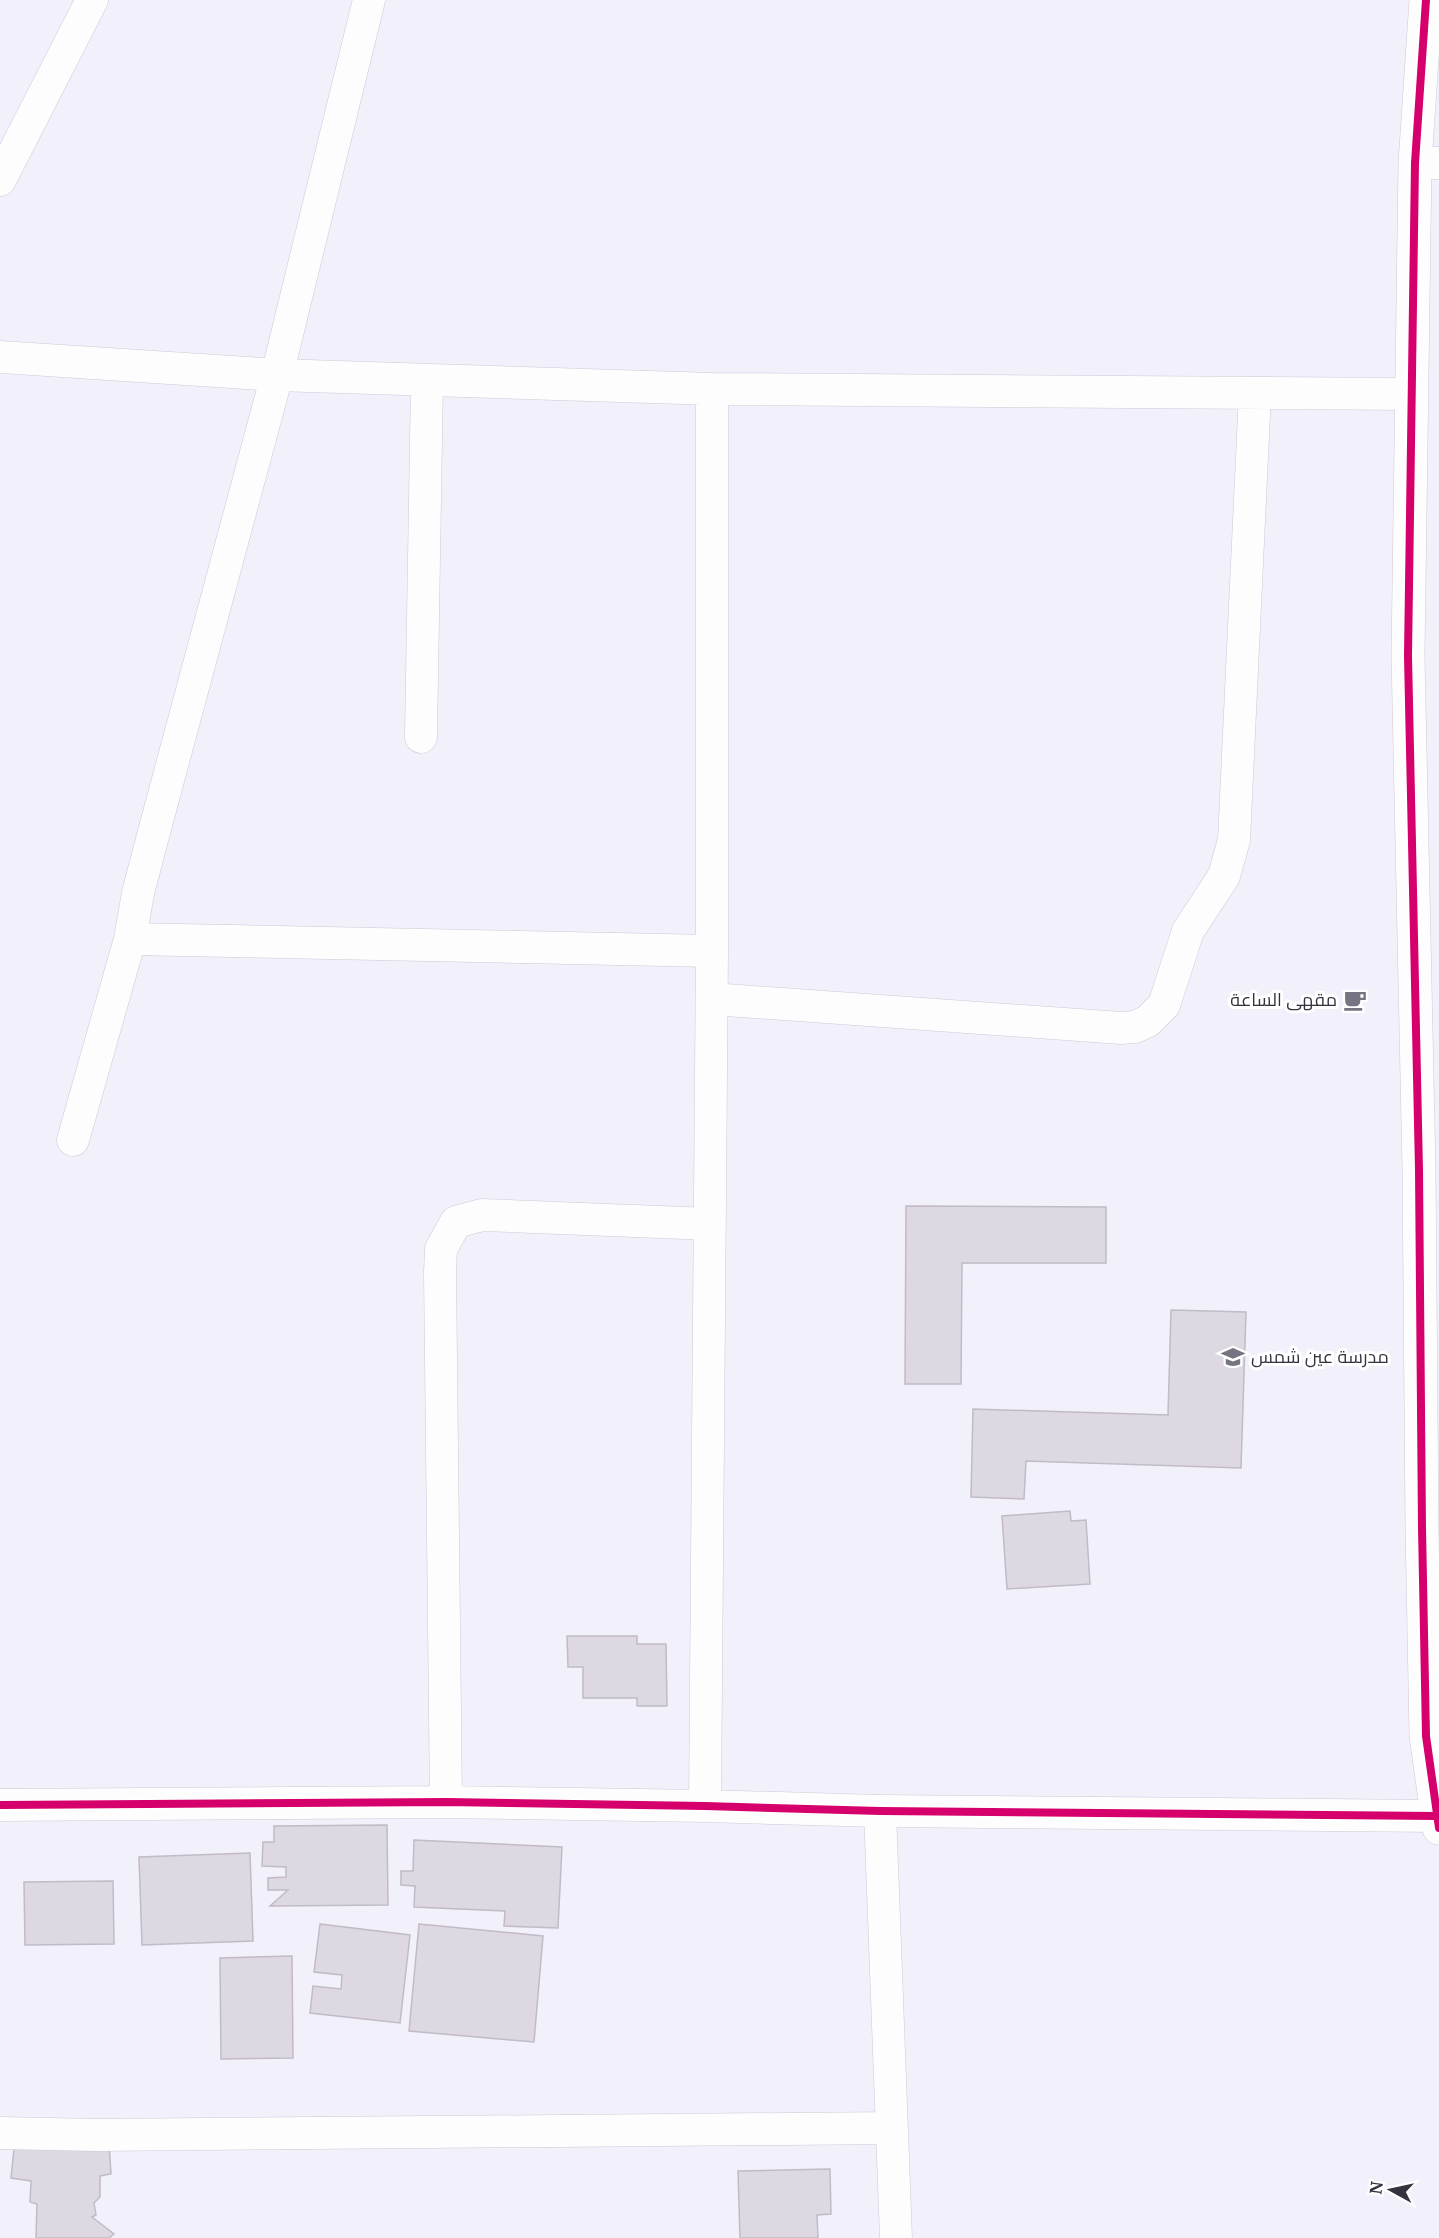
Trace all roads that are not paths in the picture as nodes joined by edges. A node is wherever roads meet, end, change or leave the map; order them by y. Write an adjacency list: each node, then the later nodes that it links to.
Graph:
1 (92, 0): 5 (street)
2 (369, 0): 7 (street)
3 (1426, 0): 4 (street)
4 (1427, 163): 11 (street)
5 (0, 180)
6 (0, 357): 7 (street)
7 (277, 375): 8 (street); 13 (street)
8 (428, 381): 9 (street); 12 (street)
9 (712, 389): 10 (street); 14 (street)
10 (1255, 393): 11 (street); 15 (street)
11 (1411, 394): 17 (street)
12 (421, 737)
13 (130, 939): 14 (street); 16 (street)
14 (712, 951): 15 (street)
15 (711, 999): 18 (street)
16 (73, 1140)
17 (1429, 1170): 19 (street)
18 (710, 1224): 20 (street); 22 (street)
19 (1432, 1735): 24 (street)
20 (446, 1802): 21 (street); 22 (street)
21 (0, 1805)
22 (705, 1806): 23 (street)
23 (880, 1811): 24 (street); 25 (street)
24 (1438, 1822)
25 (891, 2128): 26 (street); 27 (street)
26 (0, 2133)
27 (896, 2238)

